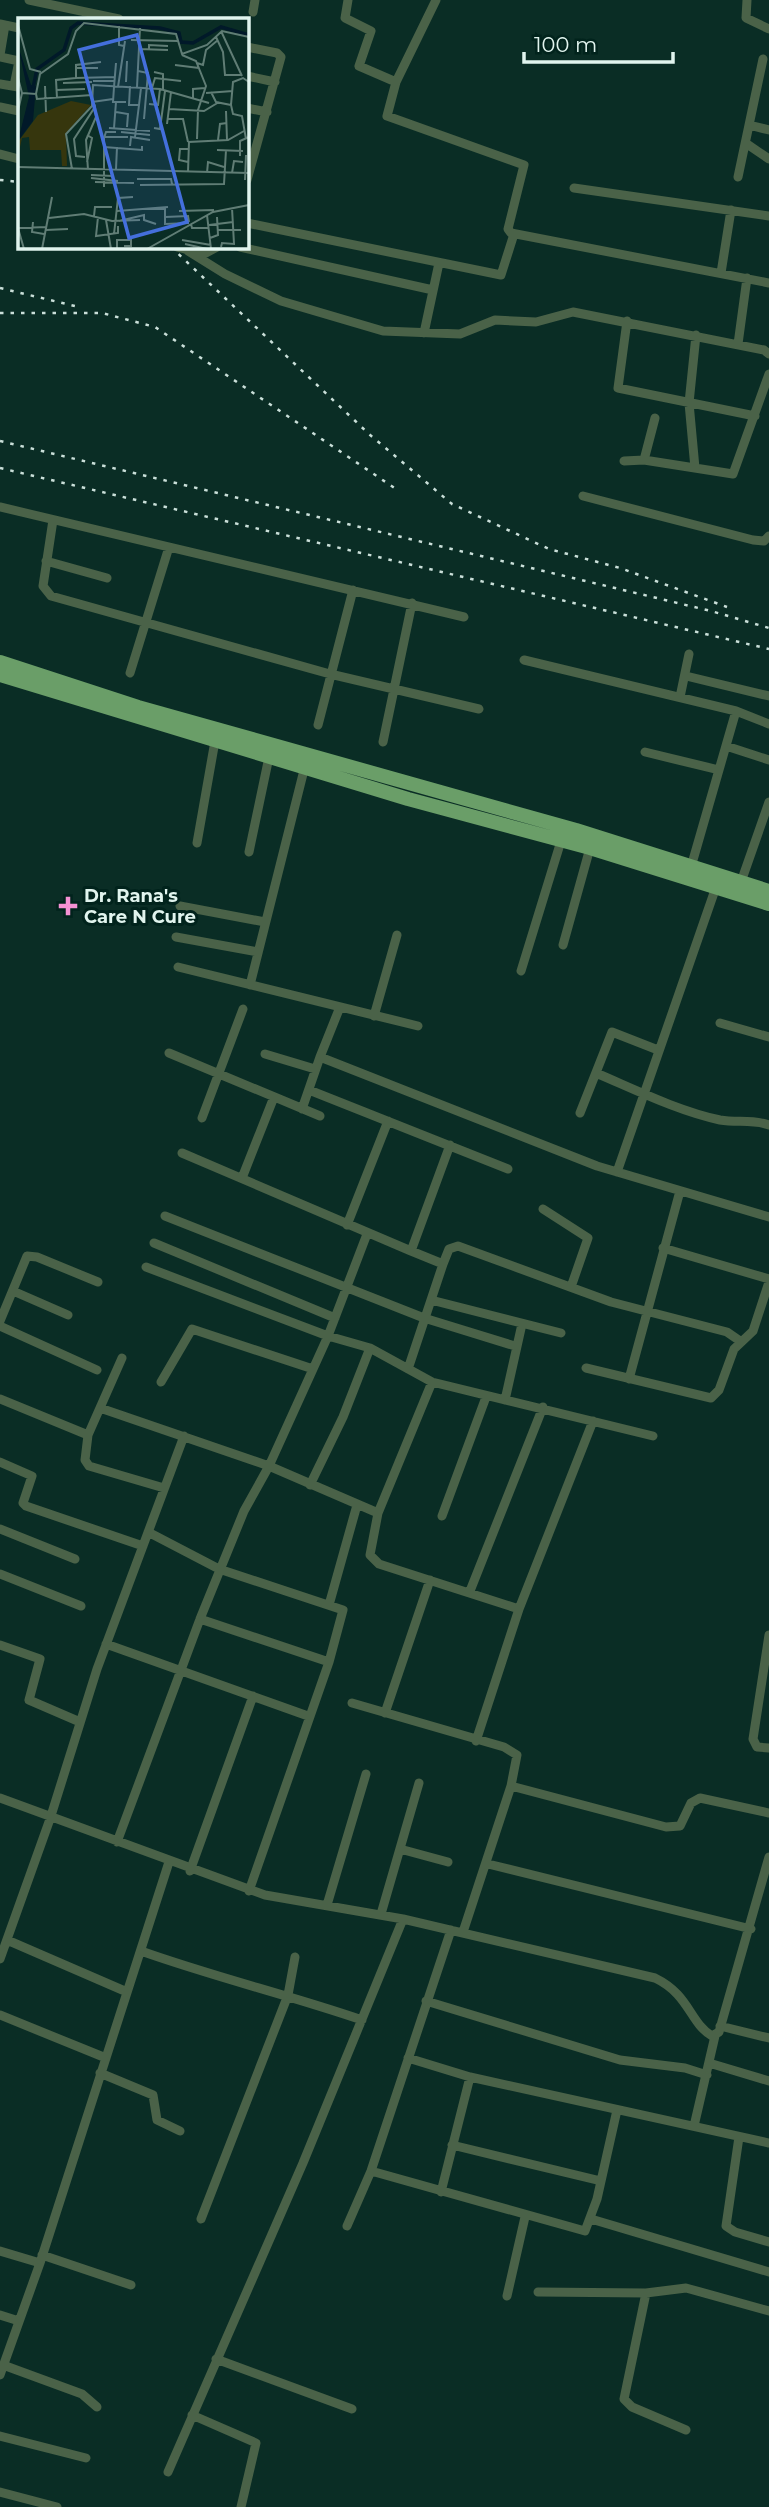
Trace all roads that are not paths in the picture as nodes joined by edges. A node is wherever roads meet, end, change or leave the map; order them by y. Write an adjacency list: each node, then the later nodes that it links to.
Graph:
1 (29, 0): 7 (street)
2 (255, 0): 6 (street)
3 (348, 0): 16 (street)
4 (436, 0): 16 (street)
5 (747, 0): 9 (street)
6 (253, 12)
7 (113, 18)
8 (3, 25): 11 (street)
9 (769, 29)
10 (248, 47): 15 (street)
11 (0, 56): 13 (street)
12 (763, 59): 23 (street)
13 (18, 61)
14 (248, 76): 15 (street)
15 (275, 82): 22 (street)
16 (396, 82): 36 (street)
17 (0, 84): 18 (street)
18 (16, 87)
19 (0, 107): 21 (street)
20 (248, 108): 22 (street)
21 (18, 111)
22 (267, 112): 25 (street)
23 (749, 125): 24 (street); 26 (street)
24 (769, 130)
25 (252, 143): 30 (street)
26 (747, 144): 29 (street); 31 (street)
27 (0, 154): 28 (street)
28 (18, 159)
29 (769, 159)
30 (248, 173)
31 (738, 177)
32 (574, 188): 33 (street)
33 (731, 210): 34 (street); 42 (street)
34 (769, 216)
35 (248, 223): 41 (street)
36 (514, 234): 41 (street); 42 (street)
37 (180, 248): 40 (street)
38 (215, 248): 40 (street)
39 (244, 248): 45 (street)
40 (188, 251): 47 (street)
41 (439, 263): 45 (street)
42 (721, 273): 43 (street)
43 (747, 278): 44 (street); 49 (street)
44 (769, 283)
45 (433, 290): 47 (street)
46 (627, 321): 47 (street); 48 (street); 52 (street)
47 (424, 333)
48 (696, 335): 49 (street); 52 (street)
49 (738, 344): 50 (street)
50 (769, 354)
51 (769, 374): 53 (street)
52 (688, 402): 53 (street); 57 (street)
53 (755, 416): 57 (street)
54 (655, 418): 55 (street)
55 (644, 460): 56 (street); 57 (street)
56 (624, 461)
57 (695, 468)
58 (583, 496): 61 (street)
59 (0, 507): 60 (street)
60 (53, 520): 62 (street); 63 (street)
61 (769, 536)
62 (169, 547): 65 (street); 68 (street)
63 (46, 561): 64 (street); 68 (street)
64 (107, 578)
65 (353, 590): 66 (street); 73 (street)
66 (412, 603): 67 (street); 76 (street)
67 (464, 617)
68 (147, 623): 72 (street); 73 (street)
69 (689, 654): 75 (street)
70 (524, 660): 78 (street)
71 (0, 662): 97 (main road)
72 (130, 673)
73 (330, 674): 76 (street); 82 (street)
74 (0, 675): 83 (main road)
75 (686, 676): 77 (street); 78 (street)
76 (393, 689): 79 (street); 84 (street)
77 (769, 696)
78 (680, 697): 80 (street)
79 (479, 709)
80 (736, 711): 81 (street); 85 (street)
81 (769, 724)
82 (318, 725)
83 (215, 741): 87 (main road); 94 (street)
84 (383, 742)
85 (726, 746): 88 (street); 90 (street)
86 (645, 752): 90 (street)
87 (269, 757): 89 (main road); 96 (street)
88 (769, 760)
89 (305, 766): 93 (main road); 103 (street)
90 (719, 770): 97 (street)
91 (769, 802): 92 (street)
92 (764, 827): 98 (street)
93 (561, 841): 95 (main road); 109 (street)
94 (197, 843)
95 (590, 848): 99 (main road); 106 (street)
96 (249, 852)
97 (691, 867): 98 (main road)
98 (741, 882): 100 (main road)
99 (716, 887): 101 (main road); 117 (street)
100 (769, 891)
101 (769, 904)
102 (180, 906): 103 (street)
103 (265, 922): 107 (street)
104 (397, 935): 113 (street)
105 (176, 937): 107 (street)
106 (562, 945)
107 (258, 952): 110 (street)
108 (177, 967): 110 (street)
109 (521, 971)
110 (250, 985): 111 (street)
111 (340, 1007): 113 (street); 120 (street)
112 (243, 1009): 123 (street)
113 (374, 1016): 115 (street)
114 (720, 1023): 116 (street)
115 (418, 1026)
116 (769, 1037)
117 (658, 1050): 122 (street); 125 (street)
118 (169, 1053): 123 (street)
119 (265, 1054): 121 (street)
120 (320, 1057): 121 (street); 136 (street)
121 (315, 1069): 124 (street)
122 (596, 1073): 125 (street); 128 (street)
123 (220, 1074): 126 (street); 130 (street)
124 (309, 1090): 127 (street); 131 (street)
125 (642, 1093): 132 (street); 136 (street)
126 (274, 1097): 127 (street); 137 (street)
127 (302, 1109): 129 (street)
128 (580, 1113)
129 (320, 1116)
130 (202, 1118)
131 (388, 1121): 133 (street); 142 (street)
132 (769, 1125)
133 (450, 1145): 135 (street); 146 (street)
134 (182, 1153): 137 (street)
135 (508, 1169)
136 (617, 1172): 138 (street)
137 (242, 1178): 142 (street)
138 (680, 1191): 141 (street); 145 (street)
139 (542, 1209): 151 (street)
140 (165, 1216): 152 (street)
141 (769, 1217)
142 (347, 1226): 143 (street)
143 (367, 1234): 146 (street); 152 (street)
144 (154, 1243): 157 (street)
145 (663, 1248): 149 (street); 155 (street)
146 (411, 1251): 147 (street)
147 (443, 1264): 151 (street); 154 (street)
148 (146, 1267): 163 (street)
149 (769, 1281): 164 (street)
150 (98, 1282): 153 (street)
151 (571, 1287): 155 (street)
152 (347, 1288): 157 (street); 158 (street)
153 (13, 1290): 156 (street); 159 (street)
154 (431, 1300): 158 (street); 160 (street)
155 (646, 1312): 164 (street); 172 (street)
156 (68, 1315)
157 (335, 1318): 163 (street)
158 (424, 1318): 165 (street); 170 (street)
159 (0, 1321)
160 (522, 1324): 162 (street); 165 (street)
161 (0, 1326): 171 (street)
162 (561, 1333)
163 (328, 1336): 166 (street); 169 (street)
164 (740, 1342): 172 (street)
165 (515, 1346): 177 (street)
166 (370, 1348): 170 (street); 186 (street)
167 (122, 1358): 179 (street)
168 (586, 1368): 172 (street)
169 (313, 1369): 173 (street); 185 (street)
170 (408, 1369): 174 (street)
171 (97, 1370)
172 (629, 1379)
173 (161, 1382)
174 (432, 1382): 175 (street); 189 (street)
175 (486, 1396): 177 (street); 190 (street)
176 (0, 1399): 181 (street)
177 (505, 1400): 178 (street)
178 (543, 1407): 180 (street); 198 (street)
179 (100, 1408): 181 (street); 182 (street)
180 (593, 1421): 183 (street); 201 (street)
181 (88, 1435): 187 (street)
182 (184, 1436): 185 (street); 187 (street)
183 (653, 1436)
184 (0, 1462): 193 (street)
185 (269, 1465): 186 (street); 195 (street)
186 (310, 1485): 188 (street)
187 (164, 1488): 192 (street)
188 (357, 1505): 189 (street); 199 (street)
189 (379, 1513): 197 (street)
190 (442, 1516)
191 (0, 1529): 194 (street)
192 (148, 1532): 193 (street); 195 (street)
193 (143, 1546): 204 (street)
194 (75, 1559)
195 (219, 1569): 199 (street); 202 (street)
196 (0, 1574): 200 (street)
197 (430, 1580): 198 (street); 211 (street)
198 (470, 1591): 201 (street)
199 (329, 1605): 206 (street)
200 (81, 1606)
201 (519, 1609): 214 (street)
202 (200, 1619): 206 (street); 208 (street)
203 (769, 1635): 207 (street)
204 (106, 1644): 208 (street); 213 (street)
205 (0, 1645): 213 (street)
206 (329, 1661): 212 (street)
207 (767, 1665): 215 (street)
208 (182, 1670): 209 (street); 222 (street)
209 (253, 1696): 212 (street); 228 (street)
210 (352, 1703): 211 (street)
211 (385, 1713): 214 (street)
212 (308, 1716): 229 (street)
213 (80, 1722): 221 (street)
214 (476, 1741): 218 (street)
215 (769, 1748)
216 (366, 1774): 230 (street)
217 (419, 1783): 223 (street)
218 (511, 1786): 220 (street); 227 (street)
219 (0, 1798): 221 (street)
220 (769, 1812)
221 (50, 1819): 222 (street); 238 (street)
222 (117, 1842): 225 (street)
223 (400, 1849): 226 (street); 233 (street)
224 (769, 1857): 231 (street)
225 (169, 1862): 228 (street); 239 (street)
226 (448, 1862)
227 (488, 1864): 235 (street); 237 (street)
228 (190, 1871): 229 (street)
229 (249, 1891): 230 (street)
230 (327, 1905): 233 (street)
231 (758, 1905): 232 (street); 235 (street)
232 (769, 1907)
233 (381, 1914): 234 (street)
234 (403, 1919): 236 (street); 246 (street)
235 (751, 1928): 247 (street)
236 (451, 1930): 237 (street); 244 (street)
237 (463, 1932): 248 (street)
238 (7, 1940): 241 (street); 242 (street)
239 (141, 1951): 242 (street); 243 (street)
240 (295, 1957): 243 (street)
241 (0, 1959)
242 (127, 1992): 250 (street)
243 (288, 1995): 246 (street); 267 (street)
244 (426, 2001): 251 (street); 254 (street)
245 (0, 2015): 250 (street)
246 (362, 2020): 281 (street)
247 (720, 2026): 248 (street); 249 (street)
248 (715, 2036): 252 (street)
249 (769, 2038)
250 (106, 2058): 253 (street)
251 (408, 2058): 255 (street); 263 (street)
252 (709, 2063): 254 (street); 256 (street)
253 (100, 2073): 259 (street); 272 (street)
254 (707, 2075): 258 (street)
255 (470, 2077): 257 (street); 262 (street)
256 (769, 2081)
257 (617, 2110): 258 (street); 264 (street)
258 (694, 2126): 260 (street)
259 (180, 2131)
260 (739, 2137): 261 (street); 270 (street)
261 (769, 2143)
262 (452, 2145): 264 (street); 265 (street)
263 (371, 2171): 265 (street); 269 (street)
264 (601, 2181): 268 (street)
265 (440, 2192): 266 (street)
266 (525, 2217): 268 (street); 277 (street)
267 (201, 2219)
268 (591, 2219): 273 (street)
269 (347, 2226)
270 (769, 2242)
271 (0, 2251): 272 (street)
272 (41, 2259): 274 (street); 280 (street)
273 (769, 2273)
274 (131, 2285)
275 (538, 2292): 276 (street)
276 (646, 2293): 278 (street); 287 (street)
277 (507, 2296)
278 (769, 2311)
279 (0, 2315): 280 (street)
280 (19, 2321): 282 (street)
281 (216, 2359): 285 (street); 286 (street)
282 (3, 2365): 283 (street); 284 (street)
283 (0, 2375)
284 (97, 2407)
285 (352, 2409)
286 (192, 2415): 290 (street); 293 (street)
287 (686, 2430)
288 (0, 2436): 289 (street)
289 (86, 2458)
290 (168, 2472)
291 (0, 2492): 292 (street)
292 (57, 2507)
293 (241, 2507)

